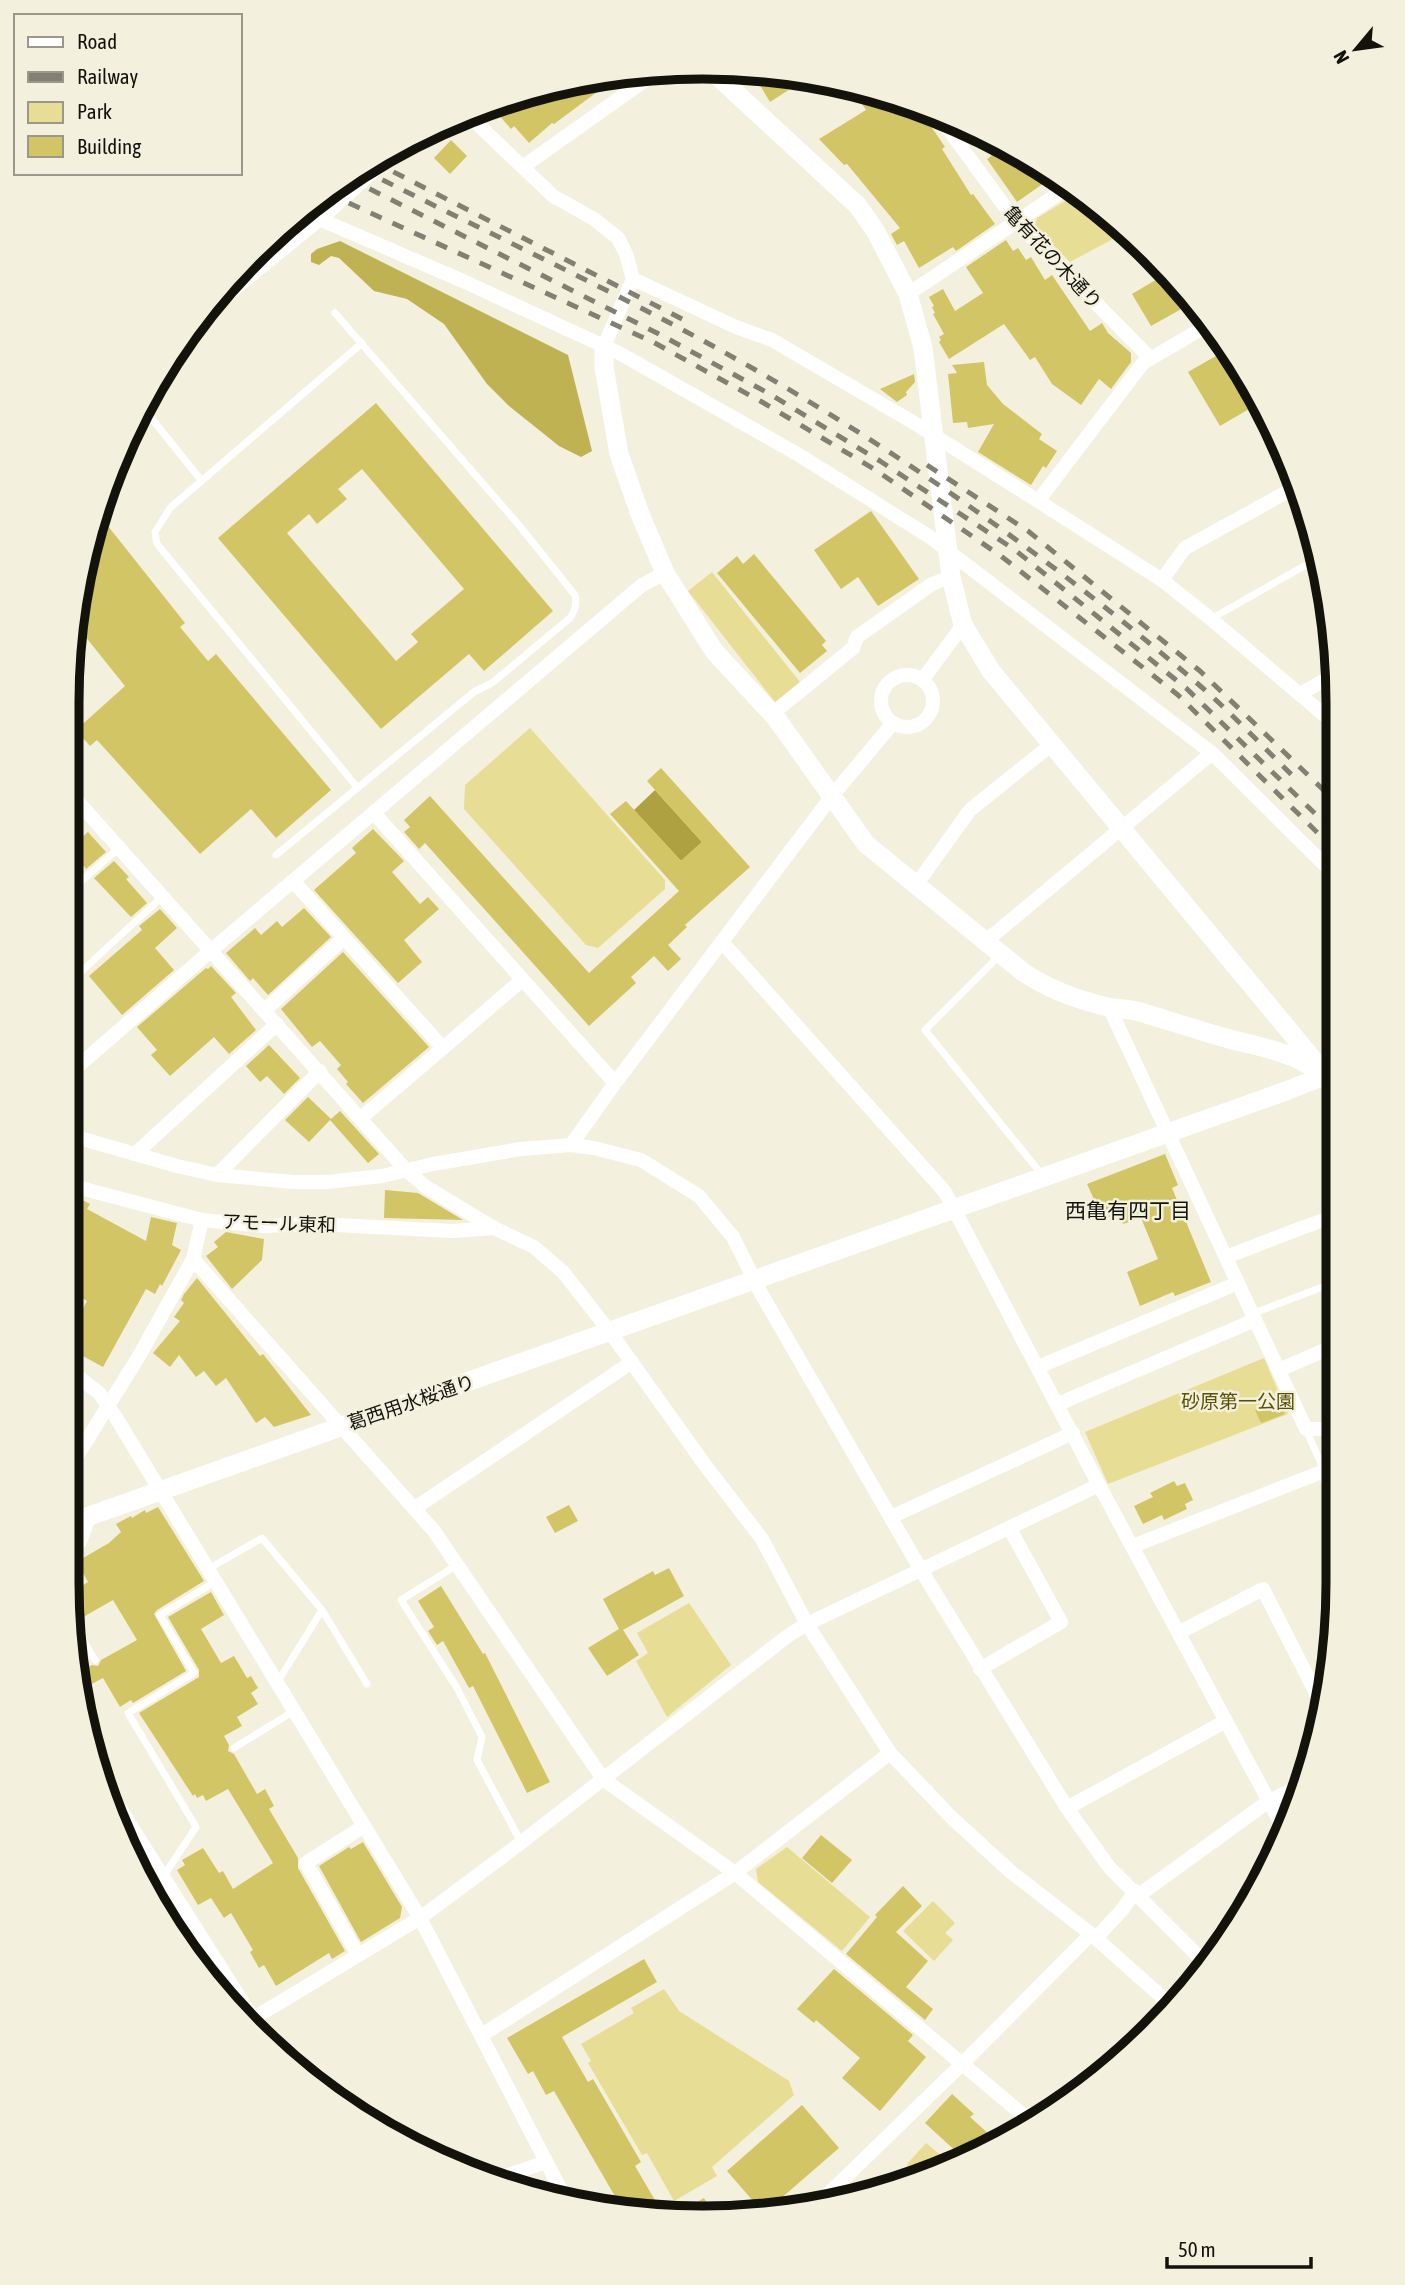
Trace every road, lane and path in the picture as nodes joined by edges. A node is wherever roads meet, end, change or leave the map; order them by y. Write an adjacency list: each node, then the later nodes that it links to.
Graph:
1 (720, 79): 12 (street)
2 (643, 82): 5 (street)
3 (476, 122): 5 (street)
4 (949, 129): 8 (street, 亀有花の木通り)
5 (524, 166): 11 (street)
6 (1060, 192): 8 (street)
7 (318, 211): 16 (street)
8 (1016, 222): 12 (street); 17 (street, 亀有花の木通り)
9 (299, 228): 10 (street)
10 (278, 246)
11 (633, 279): 16 (street); 19 (street)
12 (908, 293): 19 (street)
13 (335, 313): 15 (lane)
14 (1201, 329): 17 (street)
15 (362, 343): 20 (lane); 38 (lane)
16 (604, 346): 23 (street); 25 (street)
17 (1150, 358): 22 (street)
18 (149, 416): 20 (lane)
19 (934, 436): 22 (street); 23 (street)
20 (201, 480): 38 (lane)
21 (1289, 490): 27 (street)
22 (1038, 501): 27 (street)
23 (947, 548): 26 (street); 37 (street)
24 (1310, 562): 28 (lane)
25 (665, 573): 33 (street); 41 (street)
26 (951, 577): 29 (street); 33 (street)
27 (1163, 580): 28 (street)
28 (1211, 619): 32 (street)
29 (963, 625): 30 (street); 36 (street)
30 (923, 679): 35 (street); 35 (street)
31 (1325, 680): 32 (street)
32 (1300, 694): 34 (street)
33 (772, 714): 39 (street)
34 (1326, 716)
35 (892, 723): 39 (street)
36 (1051, 745): 42 (street); 48 (street)
37 (1212, 753): 42 (street); 45 (street)
38 (357, 787): 44 (lane)
39 (832, 796): 48 (street); 51 (street)
40 (79, 804): 43 (street)
41 (373, 813): 46 (street); 55 (street)
42 (1121, 830): 52 (street); 61 (street)
43 (119, 848): 47 (lane); 49 (street)
44 (276, 855)
45 (1326, 866)
46 (294, 882): 50 (street); 53 (street)
47 (79, 883)
48 (916, 885): 52 (street)
49 (163, 897): 53 (street); 54 (lane)
50 (344, 938): 57 (street); 59 (street)
51 (722, 942): 65 (street); 75 (street)
52 (994, 948): 56 (street); 73 (lane)
53 (212, 950): 57 (street); 60 (street)
54 (79, 974)
55 (522, 980): 59 (street); 65 (street)
56 (1109, 1007): 63 (street); 67 (street)
57 (265, 1010): 58 (street)
58 (277, 1024): 62 (street); 70 (street)
59 (443, 1048): 66 (street)
60 (79, 1065)
61 (1326, 1069)
62 (320, 1071): 66 (street); 72 (street)
63 (1326, 1073)
64 (1326, 1079): 67 (street, 葛西用水桜通り)
65 (615, 1083): 69 (street)
66 (361, 1118): 71 (street)
67 (1167, 1132): 73 (street, 葛西用水桜通り); 79 (street)
68 (79, 1138): 70 (street)
69 (571, 1145): 71 (street); 81 (street)
70 (135, 1154): 72 (street)
71 (407, 1170): 72 (street); 78 (street)
72 (217, 1175)
73 (1043, 1177): 75 (street, 葛西用水桜通り)
74 (79, 1188): 77 (street, アモール東和)
75 (955, 1209): 81 (street, 葛西用水桜通り); 88 (street)
76 (1326, 1219): 79 (street)
77 (202, 1220): 78 (street, アモール東和); 80 (street)
78 (494, 1228): 85 (street)
79 (1226, 1257): 82 (street)
80 (193, 1259): 91 (street); 93 (street)
81 (755, 1280): 85 (street, 葛西用水桜通り); 103 (street)
82 (1238, 1283): 84 (street); 88 (street)
83 (1326, 1286): 84 (lane)
84 (1254, 1317): 89 (street); 92 (street)
85 (610, 1332): 87 (street); 93 (street, 葛西用水桜通り)
86 (1326, 1349): 89 (street)
87 (632, 1362): 102 (street); 112 (street)
88 (1038, 1367): 92 (street)
89 (1279, 1370): 94 (street)
90 (79, 1378): 91 (street)
91 (107, 1404): 97 (street); 101 (street)
92 (1058, 1404): 96 (street)
93 (342, 1426): 101 (street, 葛西用水桜通り); 102 (street)
94 (1306, 1429): 95 (street); 98 (lane)
95 (1326, 1429)
96 (1073, 1433): 100 (street); 103 (street)
97 (79, 1452)
98 (1326, 1463)
99 (1326, 1469): 106 (street)
100 (1099, 1485): 105 (street); 106 (street)
101 (159, 1491): 104 (street, 葛西用水桜通り); 108 (street)
102 (415, 1508): 107 (street)
103 (891, 1517): 109 (street)
104 (79, 1520)
105 (1010, 1529): 109 (street); 116 (street)
106 (1133, 1546): 113 (street)
107 (457, 1565): 124 (street); 131 (lane)
108 (207, 1569): 110 (street); 111 (lane)
109 (921, 1570): 112 (street); 116 (street)
110 (215, 1582): 117 (street); 133 (lane)
111 (322, 1610): 117 (lane); 118 (lane)
112 (807, 1624): 123 (street); 124 (street)
113 (1180, 1632): 119 (street); 121 (street)
114 (81, 1637): 115 (lane)
115 (95, 1660)
116 (980, 1669): 127 (street)
117 (277, 1683): 120 (street)
118 (367, 1684)
119 (1316, 1693)
120 (294, 1711): 122 (lane); 130 (street)
121 (1226, 1721): 126 (street); 127 (street)
122 (234, 1748)
123 (890, 1754): 132 (street); 136 (street)
124 (603, 1779): 131 (street); 132 (street)
125 (1290, 1790): 126 (street)
126 (1269, 1801): 129 (street); 134 (street)
127 (1067, 1808): 134 (street)
128 (124, 1815): 133 (street)
129 (1279, 1820)
130 (364, 1826): 135 (street); 137 (street)
131 (522, 1842): 135 (street)
132 (735, 1873): 142 (street); 143 (street)
133 (163, 1877): 139 (street)
134 (1137, 1893): 136 (street); 138 (street)
135 (420, 1918): 137 (street); 142 (street)
136 (1094, 1936): 140 (street); 143 (street)
137 (358, 1955): 141 (street)
138 (1200, 1958)
139 (239, 1999)
140 (1165, 2001)
141 (255, 2017)
142 (482, 2035): 145 (street)
143 (962, 2064): 144 (street); 148 (street)
144 (1025, 2116)
145 (545, 2162): 146 (street); 147 (street)
146 (508, 2175)
147 (560, 2189)
148 (829, 2193)

